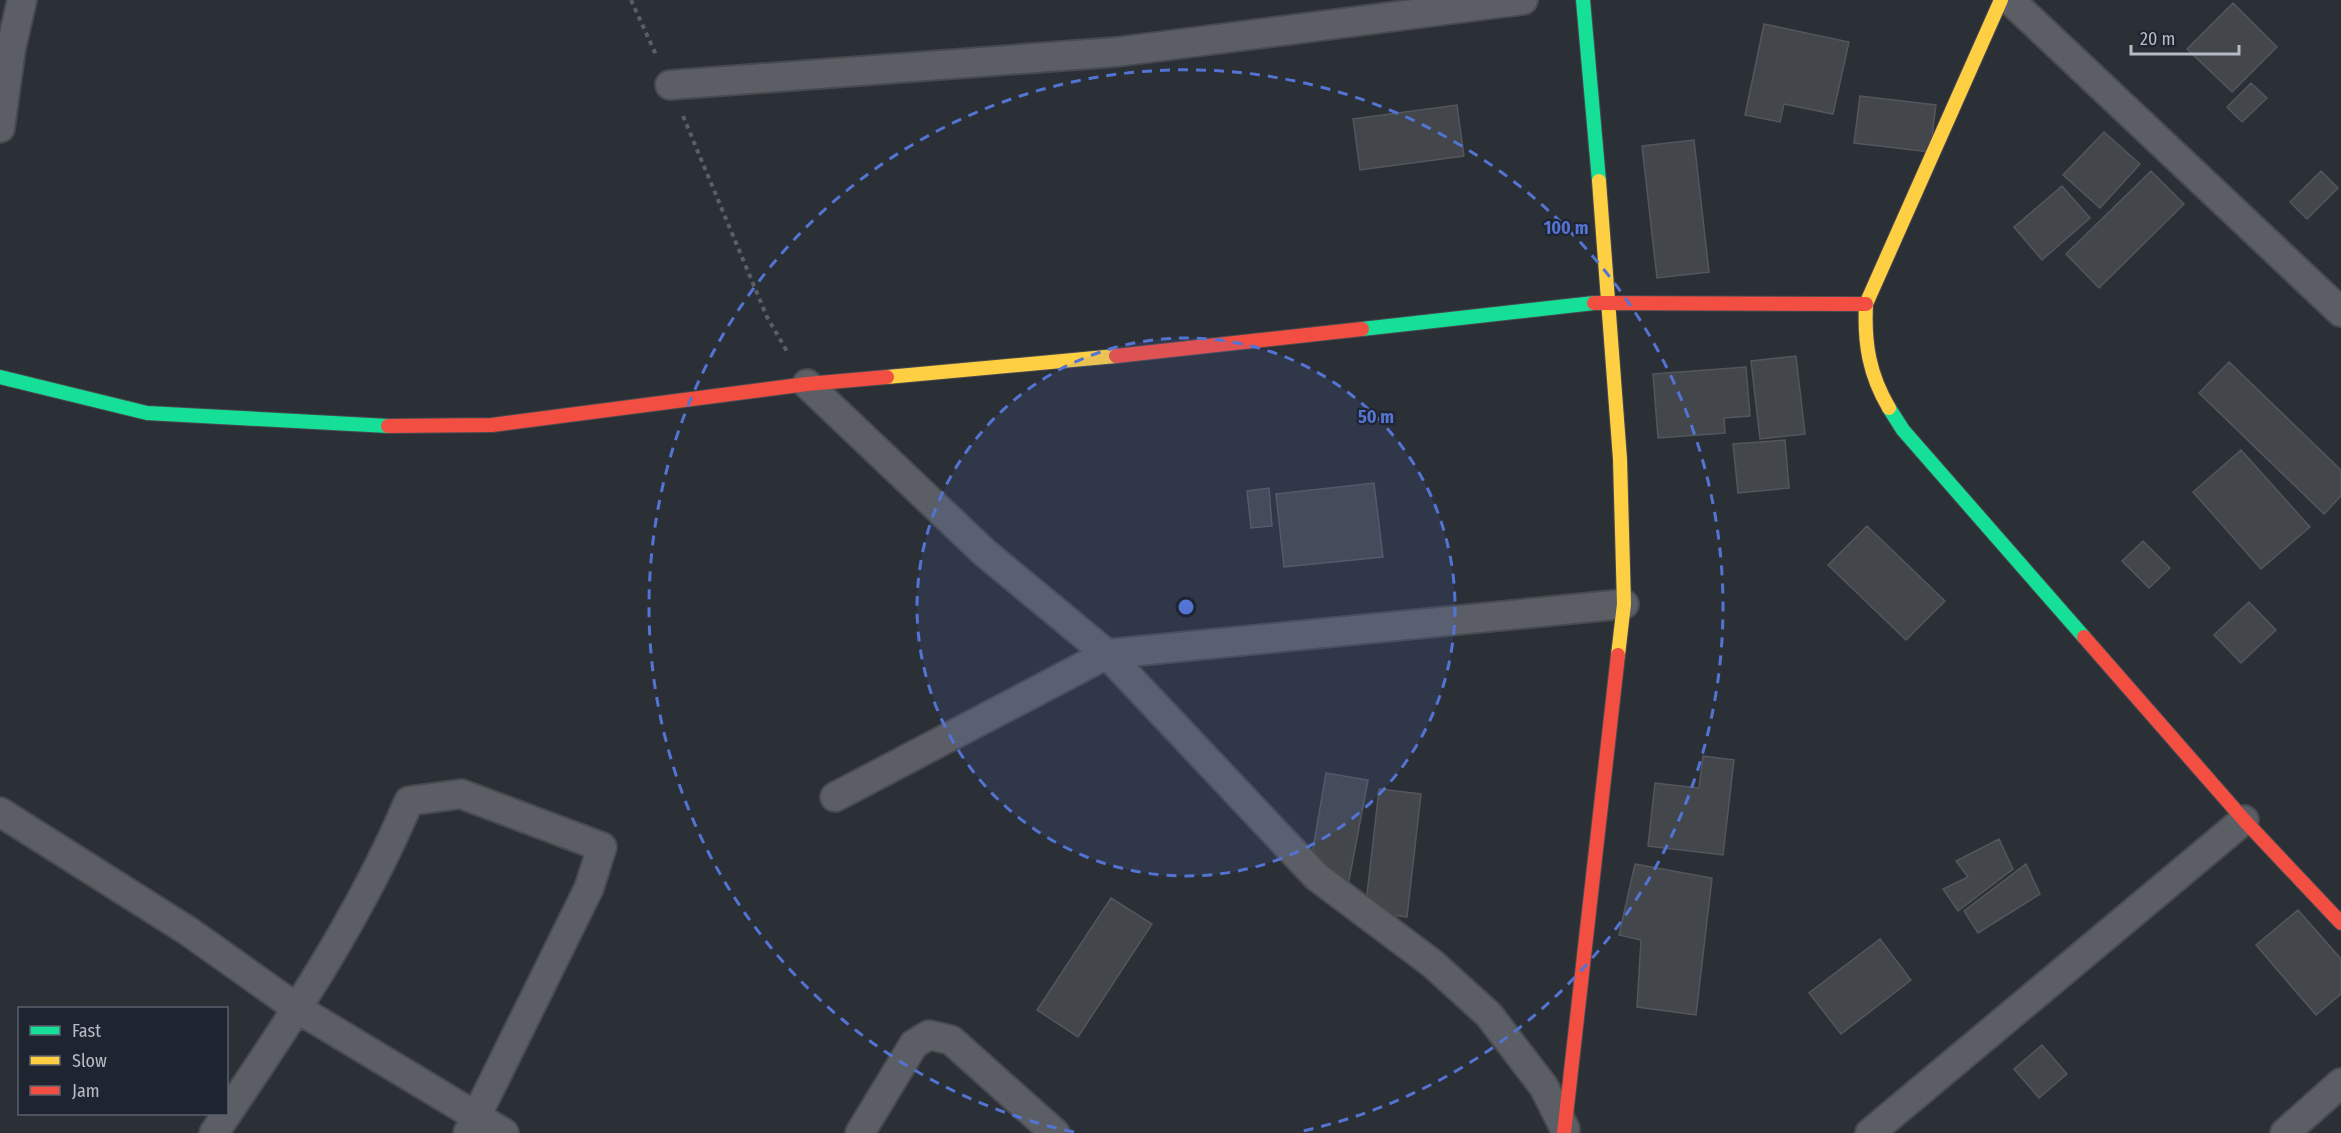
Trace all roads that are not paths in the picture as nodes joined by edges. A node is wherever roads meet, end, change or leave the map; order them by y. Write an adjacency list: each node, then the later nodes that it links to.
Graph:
1 (22, 0): 7 (street)
2 (1523, 0): 6 (street)
3 (1583, 0): 8 (street)
4 (2001, 0): 9 (street)
5 (2010, 0): 10 (street)
6 (670, 85)
7 (0, 128)
8 (1609, 301): 9 (street); 12 (street); 13 (street)
9 (1866, 304): 17 (street)
10 (2341, 312)
11 (0, 377): 12 (street)
12 (807, 384): 14 (street)
13 (1624, 604): 14 (street); 24 (street)
14 (1107, 654): 15 (street); 24 (street)
15 (835, 796)
16 (0, 812): 19 (street)
17 (2244, 820): 18 (street); 29 (street)
18 (2341, 923)
19 (298, 1009): 21 (street); 23 (street); 23 (street)
20 (2341, 1083): 30 (street)
21 (228, 1112)
22 (226, 1115): 25 (street)
23 (474, 1125): 26 (street)
24 (1565, 1131)
25 (214, 1133)
26 (504, 1133)
27 (860, 1133): 28 (street)
28 (1055, 1133)
29 (1870, 1133)
30 (2285, 1133)

